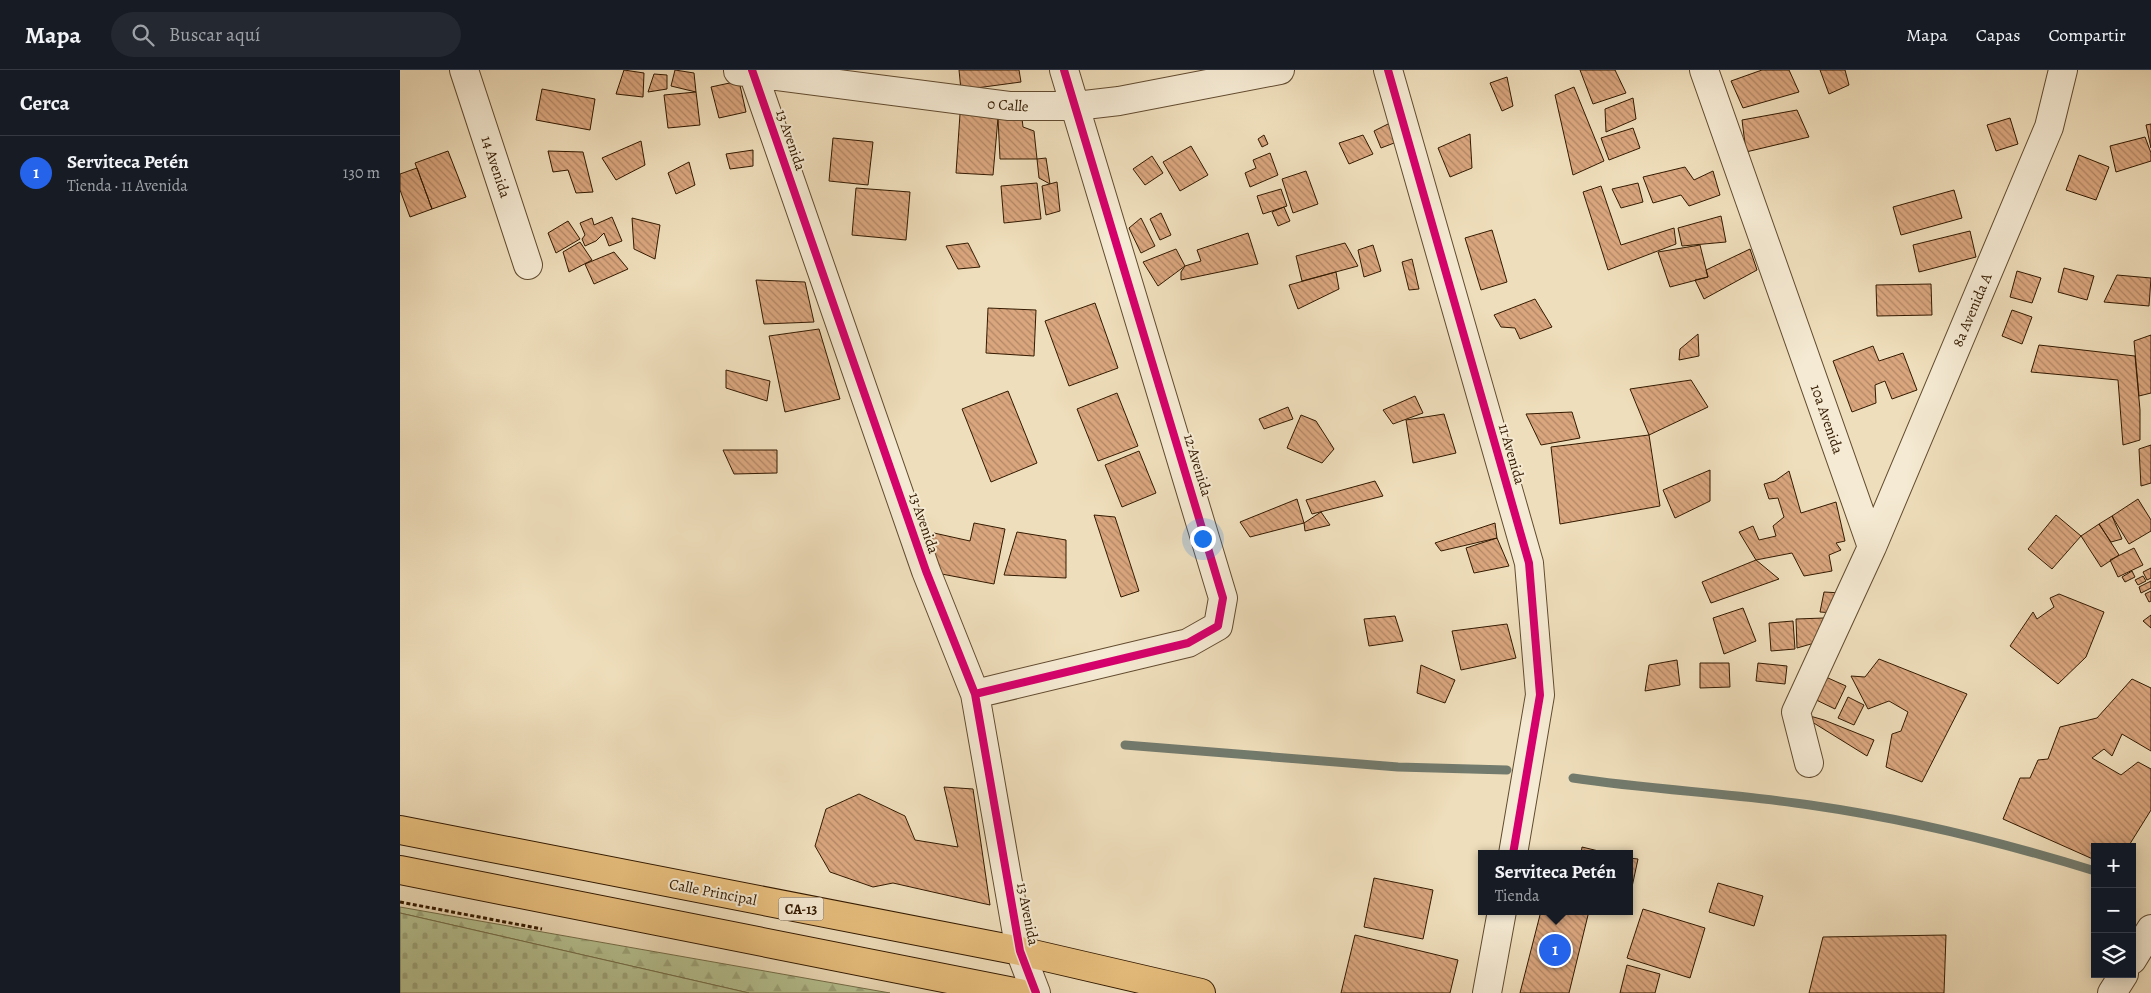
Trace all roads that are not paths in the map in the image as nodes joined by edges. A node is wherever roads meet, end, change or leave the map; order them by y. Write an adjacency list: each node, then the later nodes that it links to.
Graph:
1 (464, 70): 9 (street, 14 Avenida)
2 (1064, 70): 8 (street, 12 Avenida)
3 (1280, 70): 8 (street, 0 Calle)
4 (1388, 70): 14 (street, 11 Avenida)
5 (1704, 70): 10 (street, 10a Avenida)
6 (2063, 70): 10 (street, 8a Avenida A)
7 (747, 71): 8 (street, 0 Calle); 11 (street, 13 Avenida)
8 (1076, 106): 11 (street, 12 Avenida)
9 (528, 265)
10 (1872, 547): 12 (street)
11 (974, 694): 18 (street, 13 Avenida)
12 (1809, 763)
13 (400, 830): 18 (main road, Calle Principal / CA-13)
14 (1514, 850)
15 (400, 870): 21 (main road)
16 (1501, 915): 24 (street)
17 (2151, 929): 19 (street)
18 (1020, 951): 22 (street, 13 Avenida); 23 (main road, Calle Principal / CA-13)
19 (2136, 953)
20 (2121, 978): 25 (street)
21 (1019, 993)
22 (1036, 993)
23 (1201, 993)
24 (1487, 993)
25 (2112, 993)

